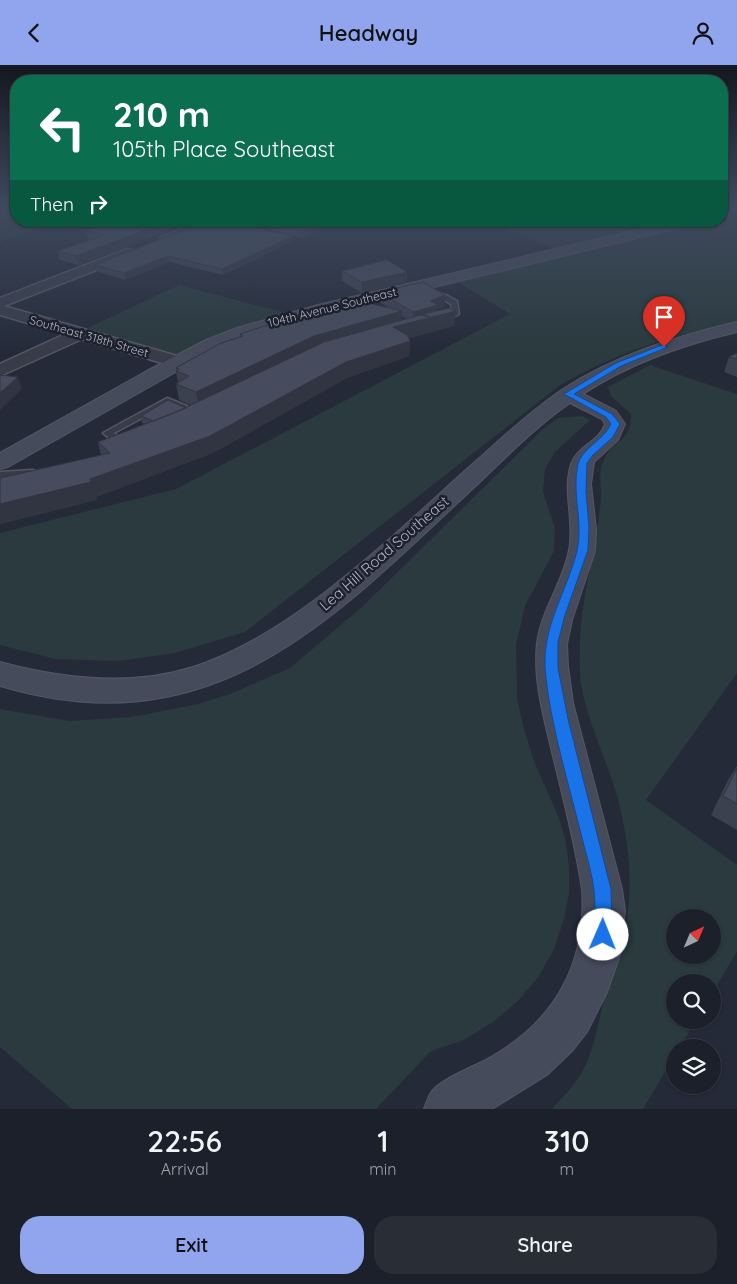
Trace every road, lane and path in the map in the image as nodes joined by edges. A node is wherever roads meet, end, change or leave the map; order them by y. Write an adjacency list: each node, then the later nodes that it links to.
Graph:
1 (121, 256): 4 (street)
2 (545, 256): 3 (street, 104th Avenue Southeast)
3 (417, 286): 6 (lane); 9 (street, 104th Avenue Southeast)
4 (0, 303)
5 (0, 310): 8 (street, Southeast 318th Street)
6 (430, 323)
7 (737, 327): 11 (street, Lea Hill Road Southeast)
8 (79, 334): 9 (street, Southeast 318th Street); 10 (street)
9 (178, 362): 14 (street, 104th Avenue Southeast)
10 (1, 374)
11 (568, 394): 17 (street, Lea Hill Road Southeast); 18 (street)
12 (192, 410): 13 (lane)
13 (125, 448)
14 (0, 462)
15 (44, 471): 16 (lane)
16 (0, 475)
17 (0, 674)
18 (449, 1109)

